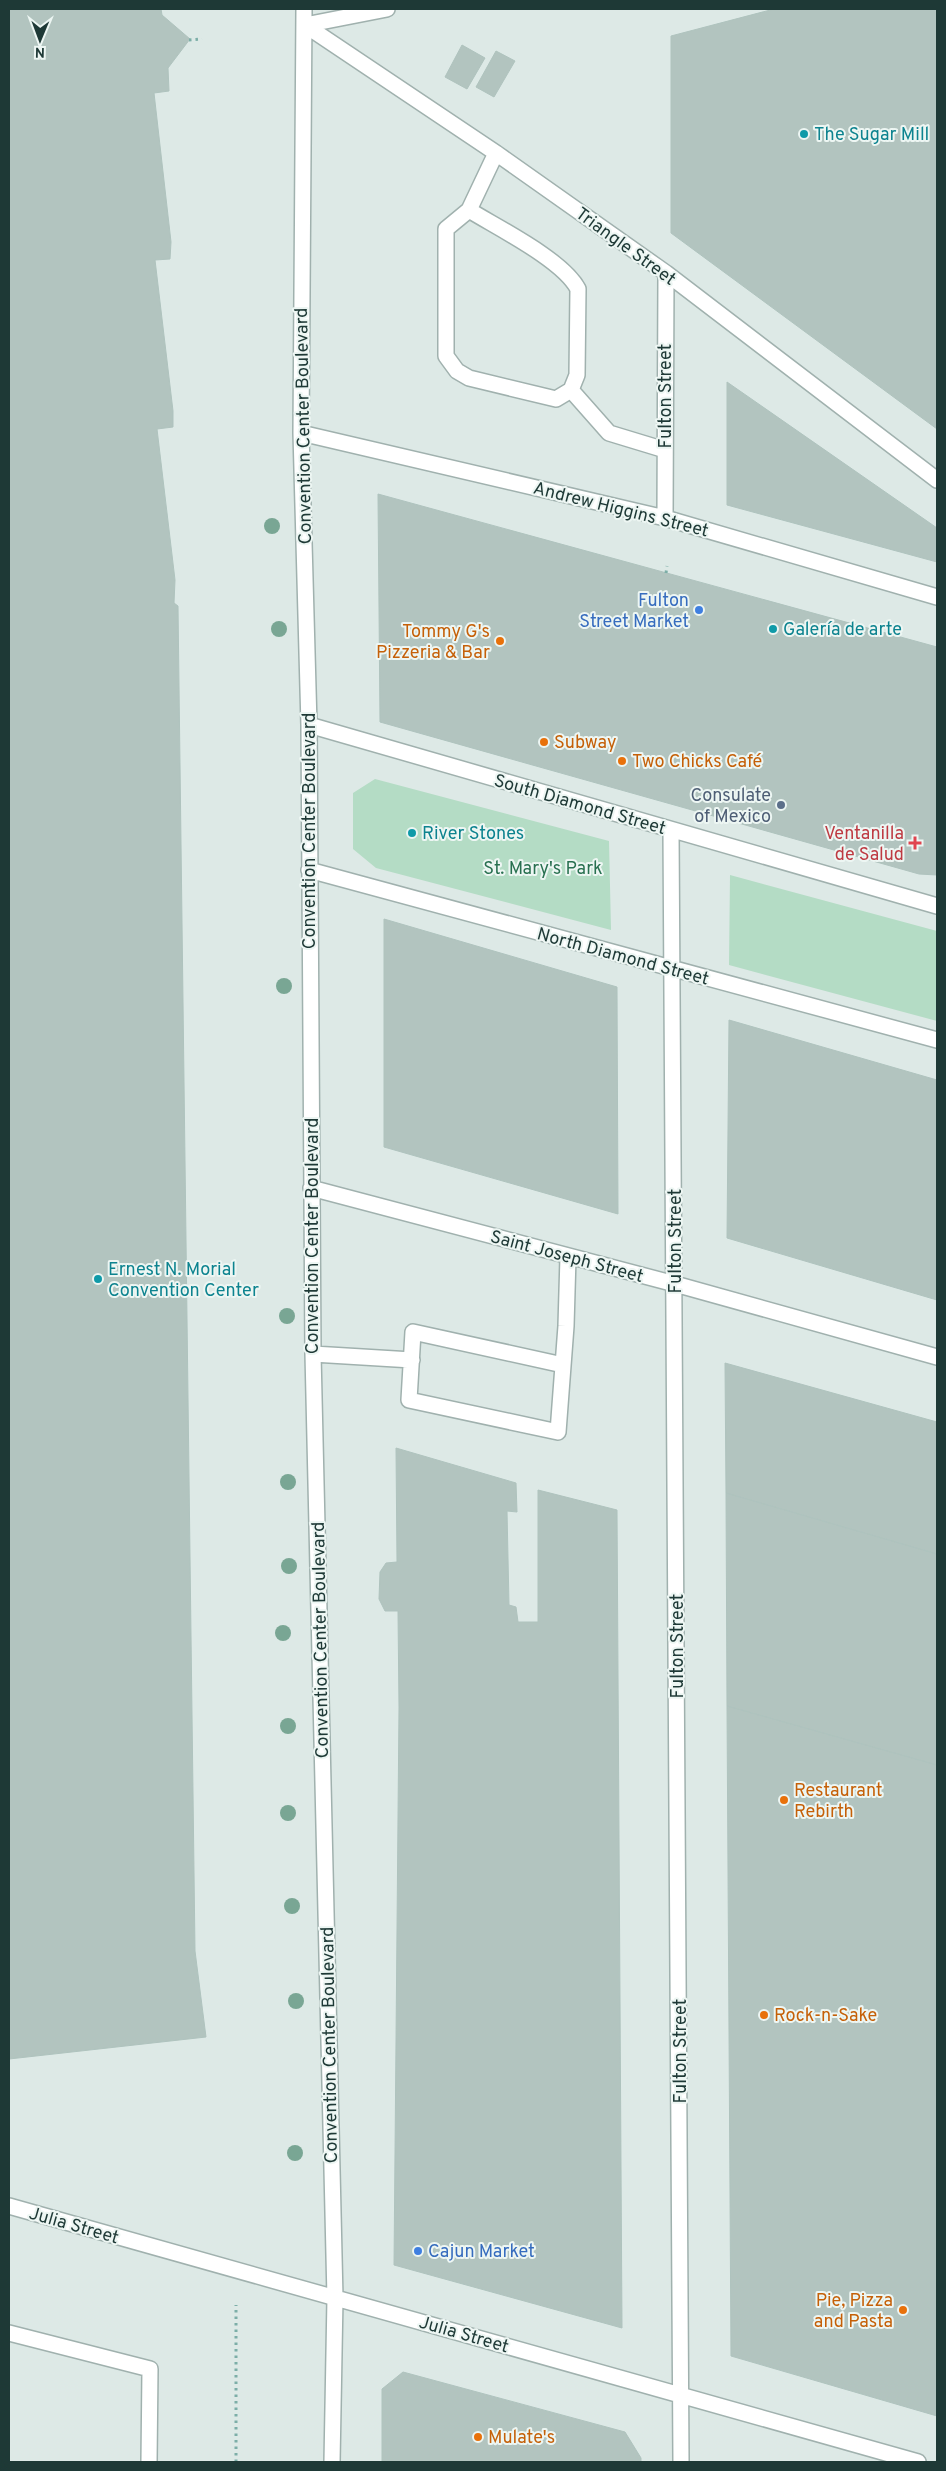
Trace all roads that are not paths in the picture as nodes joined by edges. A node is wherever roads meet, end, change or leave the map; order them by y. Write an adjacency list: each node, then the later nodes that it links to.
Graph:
1 (304, 9): 3 (street, Convention Center Boulevard)
2 (387, 9): 3 (street)
3 (305, 25): 4 (street, Triangle Street); 8 (street, Convention Center Boulevard)
4 (496, 153): 5 (street); 6 (street, Triangle Street)
5 (469, 210): 7 (street); 7 (street)
6 (666, 273): 9 (street, Fulton Street); 10 (street, Triangle Street)
7 (571, 390): 9 (street)
8 (301, 433): 11 (street, Andrew Higgins Street); 13 (street, Convention Center Boulevard)
9 (665, 450): 11 (street, Fulton Street)
10 (937, 480)
11 (665, 518): 12 (street, Andrew Higgins Street)
12 (937, 598)
13 (309, 725): 14 (street, South Diamond Street); 15 (street, Convention Center Boulevard)
14 (671, 830): 16 (street, South Diamond Street); 17 (street, Fulton Street)
15 (309, 870): 17 (street, North Diamond Street); 19 (street, Convention Center Boulevard)
16 (937, 906)
17 (673, 969): 18 (street, North Diamond Street); 21 (street, Fulton Street)
18 (937, 1040)
19 (312, 1188): 20 (street, Saint Joseph Street); 22 (street, Convention Center Boulevard)
20 (568, 1256): 21 (street, Saint Joseph Street); 25 (street)
21 (675, 1284): 23 (street, Saint Joseph Street); 29 (street, Fulton Street)
22 (313, 1354): 24 (street); 27 (street, Convention Center Boulevard)
23 (937, 1357)
24 (412, 1360): 25 (street); 25 (street)
25 (563, 1365)
26 (9, 2206): 27 (street, Julia Street)
27 (335, 2298): 29 (street, Julia Street); 31 (street, Convention Center Boulevard)
28 (9, 2333): 30 (street)
29 (681, 2396): 32 (street, Fulton Street); 33 (street, Julia Street)
30 (149, 2462)
31 (332, 2462)
32 (681, 2462)
33 (918, 2462)

